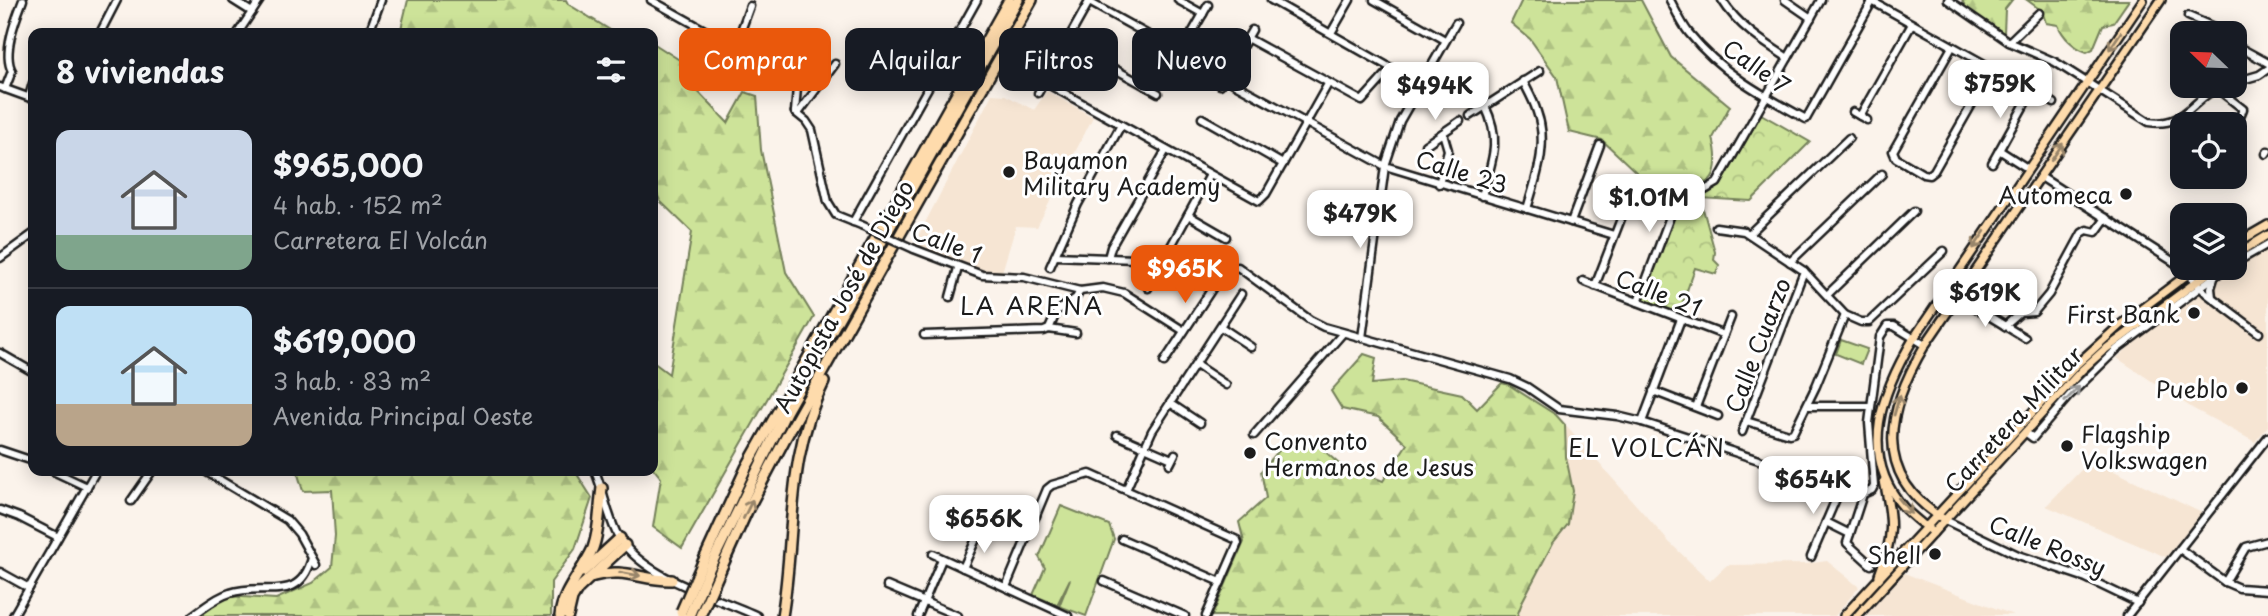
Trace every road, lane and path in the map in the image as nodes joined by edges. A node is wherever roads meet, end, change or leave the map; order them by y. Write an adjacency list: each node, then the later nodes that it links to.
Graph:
1 (23, 0): 59 (street)
2 (117, 0): 34 (street)
3 (233, 0): 26 (street)
4 (260, 0): 26 (street)
5 (381, 0): 36 (street)
6 (651, 0): 37 (street)
7 (976, 0): 102 (street)
8 (1009, 0): 211 (highway, Autopista José de Diego)
9 (1019, 0): 211 (highway)
10 (1032, 0): 141 (highway, Autopista José de Diego)
11 (1178, 0): 28 (street)
12 (1272, 0): 42 (street)
13 (1350, 0): 42 (street)
14 (1374, 0): 44 (street)
15 (1670, 0): 67 (street, Calle 7)
16 (1722, 0): 48 (street)
17 (1785, 0): 30 (street)
18 (1821, 0): 30 (street)
19 (1872, 0): 33 (street); 67 (street, Calle 7)
20 (1948, 0): 45 (street)
21 (2143, 0): 57 (main road, one-way to 57)
22 (2161, 0): 60 (main road)
23 (1090, 1): 39 (street); 40 (street)
24 (1208, 5): 28 (street)
25 (750, 6): 38 (street)
26 (252, 12): 35 (street)
27 (2039, 13): 45 (street)
28 (1203, 14): 41 (street)
29 (2188, 16): 31 (street)
30 (1811, 18): 48 (street)
31 (2200, 21)
32 (1456, 23): 44 (street)
33 (1912, 24): 46 (street); 73 (street)
34 (103, 28)
35 (241, 28)
36 (371, 28)
37 (702, 28)
38 (742, 28)
39 (1074, 28)
40 (1137, 28)
41 (1195, 28)
42 (1331, 33): 58 (street)
43 (1251, 40): 58 (street)
44 (1446, 40): 90 (street)
45 (2009, 43): 57 (street)
46 (1952, 47): 51 (street); 51 (street)
47 (2247, 52): 50 (street)
48 (1788, 58): 67 (street)
49 (835, 64): 72 (street)
50 (2268, 64)
51 (1992, 69): 64 (street)
52 (2268, 69): 55 (street)
53 (1118, 71): 65 (street)
54 (1540, 71): 56 (street)
55 (2247, 77)
56 (1523, 81): 71 (street); 98 (street)
57 (2087, 82): 60 (street); 91 (main road)
58 (1328, 84): 78 (street)
59 (2, 88): 66 (street)
60 (2098, 90): 68 (street); 94 (main road, one-way to 60)
61 (797, 91): 72 (street)
62 (1060, 91): 79 (street)
63 (1247, 91): 78 (street, Calle 23)
64 (2032, 92): 70 (street); 85 (street)
65 (1158, 93)
66 (28, 97)
67 (1766, 97): 139 (street)
68 (2204, 98)
69 (2229, 98): 74 (street)
70 (2054, 103)
71 (1485, 106): 75 (street); 97 (street)
72 (795, 112): 102 (street, Calle 1)
73 (1853, 112)
74 (2242, 112)
75 (1470, 116)
76 (1202, 118): 89 (street)
77 (1460, 121): 80 (street)
78 (1305, 124): 89 (street); 90 (street, Calle 23)
79 (1121, 125): 84 (street); 115 (street)
80 (1443, 133): 82 (street); 96 (street)
81 (1849, 138): 106 (street)
82 (1424, 145)
83 (1600, 145): 87 (street)
84 (1166, 150): 93 (street); 118 (street)
85 (1999, 150): 88 (street); 91 (street)
86 (1588, 151): 87 (street)
87 (1597, 154): 103 (street)
88 (1992, 163)
89 (1283, 164): 93 (street)
90 (1385, 166): 96 (street, Calle 23); 153 (street)
91 (2027, 168): 154 (main road, one-way to 154)
92 (1882, 174): 121 (street)
93 (1210, 176): 100 (street)
94 (2040, 177): 101 (street); 137 (main road)
95 (1636, 180): 107 (street)
96 (1439, 184): 97 (street, Calle 23)
97 (1482, 196): 98 (street, Calle 23)
98 (1527, 209): 103 (street, Calle 23)
99 (1914, 211): 135 (street)
100 (1188, 215): 109 (street); 119 (street)
101 (2106, 218): 120 (street); 144 (street)
102 (853, 222): 123 (street, Calle 1, bridge)
103 (1570, 222): 107 (street, Calle 23)
104 (2268, 225): 110 (main road)
105 (1716, 227): 106 (street)
106 (1749, 234): 121 (street)
107 (1614, 235): 131 (street)
108 (2268, 235): 113 (main road)
109 (1226, 237)
110 (2247, 237)
111 (28, 238): 117 (street)
112 (2268, 244): 116 (street)
113 (2247, 248)
114 (1944, 251): 140 (street)
115 (1055, 256): 118 (street); 122 (street)
116 (2247, 256)
117 (0, 258)
118 (1108, 258): 119 (street)
119 (1162, 260): 132 (street)
120 (2170, 260)
121 (1790, 262): 124 (street)
122 (1050, 267)
123 (958, 268): 133 (street, Calle 1); 136 (street)
124 (1804, 271): 135 (street); 169 (street, Calle Cuarzo)
125 (2179, 280): 194 (main road, Carretera Militar)
126 (2193, 280): 130 (street)
127 (2203, 280): 130 (main road, Carretera Militar)
128 (2213, 280): 138 (street)
129 (1583, 281): 131 (street, Calle 21)
130 (2197, 284): 138 (street); 196 (main road, Carretera Militar, one-way to 130)
131 (1595, 286): 139 (street, Calle 21)
132 (1148, 288)
133 (1080, 291): 146 (street); 147 (street, Calle 1)
134 (1241, 294): 145 (street)
135 (1827, 295): 140 (street)
136 (950, 297)
137 (1958, 297): 144 (street); 156 (main road)
138 (2213, 297): 150 (street)
139 (1638, 302): 143 (street, Calle 21)
140 (1845, 315): 165 (street)
141 (854, 316): 211 (highway, Autopista José de Diego, one-way to 141); 235 (highway)
142 (1731, 317): 152 (street)
143 (1681, 319): 152 (street, Calle 21); 163 (street)
144 (2005, 326): 155 (street)
145 (1221, 327): 157 (street); 160 (street)
146 (1049, 329): 148 (street); 151 (street)
147 (1184, 331): 149 (street); 159 (street)
148 (1076, 333)
149 (1343, 333): 153 (street); 174 (street)
150 (2259, 333)
151 (925, 335)
152 (1724, 335): 167 (street)
153 (1362, 338): 170 (street)
154 (1914, 338): 156 (street); 166 (street); 180 (main road)
155 (2025, 338)
156 (1925, 345): 194 (main road, one-way to 156)
157 (1251, 347)
158 (0, 353): 161 (street)
159 (1164, 362)
160 (1196, 365): 162 (street); 164 (street)
161 (28, 369)
162 (1226, 385)
163 (1653, 391): 167 (street); 170 (street)
164 (1170, 403): 171 (street); 176 (street)
165 (1807, 406): 166 (street); 169 (street)
166 (1871, 406): 190 (street)
167 (1696, 407): 168 (street)
168 (1718, 416)
169 (1746, 421): 172 (street, Calle Cuarzo)
170 (1642, 422): 187 (street)
171 (1200, 423)
172 (1742, 432)
173 (1117, 435): 176 (street)
174 (1255, 435)
175 (2268, 437): 206 (street)
176 (1144, 447): 179 (street); 189 (street)
177 (0, 450): 178 (street)
178 (28, 459)
179 (1172, 459)
180 (1881, 467): 198 (main road, one-way to 198); 217 (main road)
181 (64, 476): 186 (street)
182 (93, 476): 186 (street)
183 (148, 476): 191 (street)
184 (214, 476): 229 (street)
185 (597, 476): 188 (street)
186 (87, 487): 202 (street)
187 (1841, 487): 190 (street); 197 (street)
188 (602, 488): 204 (street); 214 (highway)
189 (1126, 490): 195 (street); 218 (street)
190 (1863, 494): 201 (street)
191 (131, 501)
192 (1009, 504): 195 (street)
193 (0, 510): 202 (street)
194 (1937, 515): 196 (main road); 198 (main road, Carretera Militar)
195 (1036, 516): 221 (street)
196 (1945, 520): 200 (main road, Carretera Militar); 225 (street, Calle Rossy)
197 (1826, 522): 201 (street); 208 (street)
198 (1926, 527): 200 (main road); 217 (main road, Carretera Militar)
199 (980, 530): 212 (street)
200 (1933, 533): 242 (main road, Carretera Militar)
201 (1850, 534): 210 (street)
202 (58, 537): 222 (street)
203 (1122, 539): 218 (street)
204 (623, 541): 214 (highway); 215 (street)
205 (2268, 541): 219 (street)
206 (2180, 549): 219 (street); 225 (street)
207 (933, 554): 209 (street)
208 (1811, 556)
209 (942, 559): 212 (street); 224 (street)
210 (1871, 565)
211 (711, 567): 227 (highway, Autopista José de Diego, bridge); 232 (highway, Autopista José de Diego, bridge)
212 (963, 568): 221 (street)
213 (0, 572): 222 (street)
214 (584, 576): 215 (highway, one-way to 215); 230 (highway); 231 (highway)
215 (672, 580): 226 (street)
216 (1104, 581): 239 (street)
217 (1876, 581): 241 (main road, Carretera Militar)
218 (1221, 582): 240 (street)
219 (2225, 582): 223 (street)
220 (890, 585): 224 (street)
221 (1006, 587): 238 (street)
222 (29, 588): 228 (street)
223 (2268, 590)
224 (924, 601): 236 (street); 237 (street)
225 (2138, 603): 243 (street)
226 (736, 606): 233 (street); 234 (street)
227 (685, 615)
228 (13, 616)
229 (192, 616)
230 (560, 616)
231 (568, 616)
232 (700, 616)
233 (742, 616)
234 (757, 616)
235 (782, 616)
236 (918, 616)
237 (958, 616)
238 (1068, 616)
239 (1185, 616)
240 (1206, 616)
241 (1844, 616)
242 (1857, 616)
243 (2127, 616)

